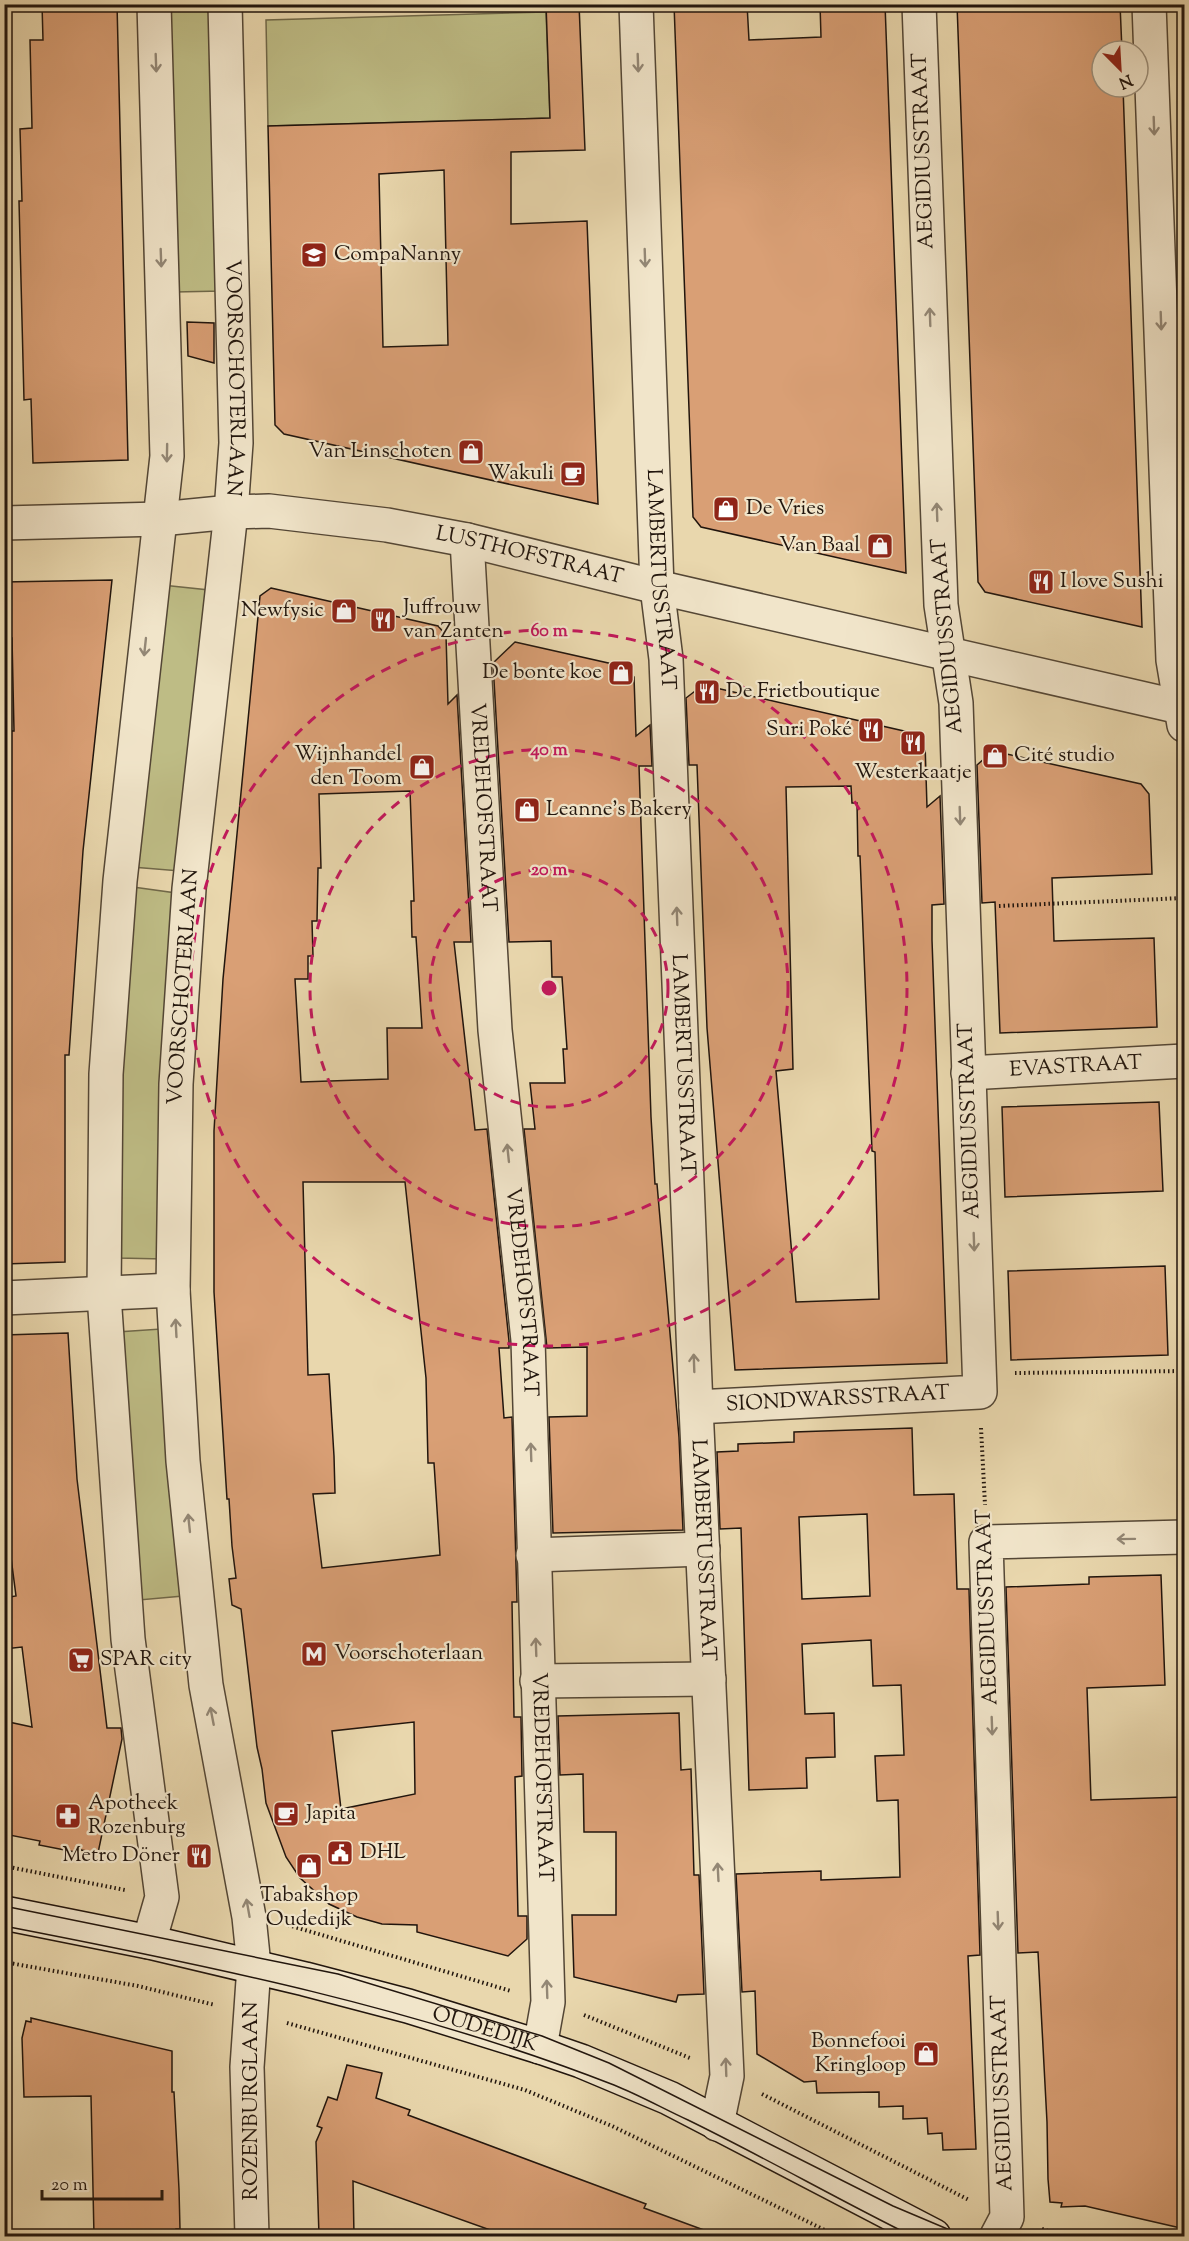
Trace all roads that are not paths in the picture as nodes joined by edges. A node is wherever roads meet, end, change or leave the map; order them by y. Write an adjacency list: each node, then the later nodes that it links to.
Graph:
1 (154, 4): 7 (street, one-way to 7)
2 (225, 4): 6 (street, VOORSCHOTERLAAN)
3 (636, 4): 10 (street, LAMBERTUSSTRAAT, one-way to 10)
4 (919, 4): 11 (street, AEGIDIUSSTRAAT, one-way to 4)
5 (1149, 4): 12 (street, one-way to 12)
6 (231, 512): 7 (street, LUSTHOFSTRAAT); 9 (street, LUSTHOFSTRAAT); 15 (street, VOORSCHOTERLAAN)
7 (160, 519): 8 (street, LUSTHOFSTRAAT); 16 (street, one-way to 16)
8 (4, 523)
9 (467, 540): 10 (street, LUSTHOFSTRAAT); 22 (street, VREDEHOFSTRAAT, one-way to 9)
10 (657, 586): 11 (street, LUSTHOFSTRAAT); 19 (street, LAMBERTUSSTRAAT, one-way to 10)
11 (949, 653): 12 (street, LUSTHOFSTRAAT); 14 (street, AEGIDIUSSTRAAT, one-way to 14)
12 (1184, 714)
13 (1185, 1061): 14 (street, EVASTRAAT)
14 (968, 1073): 18 (street, AEGIDIUSSTRAAT, one-way to 18)
15 (173, 1290): 16 (street); 27 (street, VOORSCHOTERLAAN, one-way to 15)
16 (104, 1295): 17 (street); 26 (street)
17 (4, 1298)
18 (979, 1383): 19 (street, SIONDWARSSTRAAT)
19 (696, 1407): 21 (street, LAMBERTUSSTRAAT)
20 (1185, 1537): 32 (street, AEGIDIUSSTRAAT, one-way to 32)
21 (703, 1549): 22 (street); 23 (street, LAMBERTUSSTRAAT)
22 (533, 1555): 24 (street, VREDEHOFSTRAAT, one-way to 22)
23 (709, 1679): 24 (street); 29 (street, LAMBERTUSSTRAAT, one-way to 23)
24 (537, 1681): 28 (street, VREDEHOFSTRAAT, one-way to 24)
25 (4, 1913): 26 (street, OUDEDIJK)
26 (149, 1942): 27 (street, OUDEDIJK)
27 (254, 1966): 28 (street, OUDEDIJK); 30 (street, ROZENBURGLAAN)
28 (540, 2047): 29 (street, OUDEDIJK)
29 (717, 2124): 31 (street, OUDEDIJK)
30 (252, 2236)
31 (934, 2236)
32 (997, 2236)

